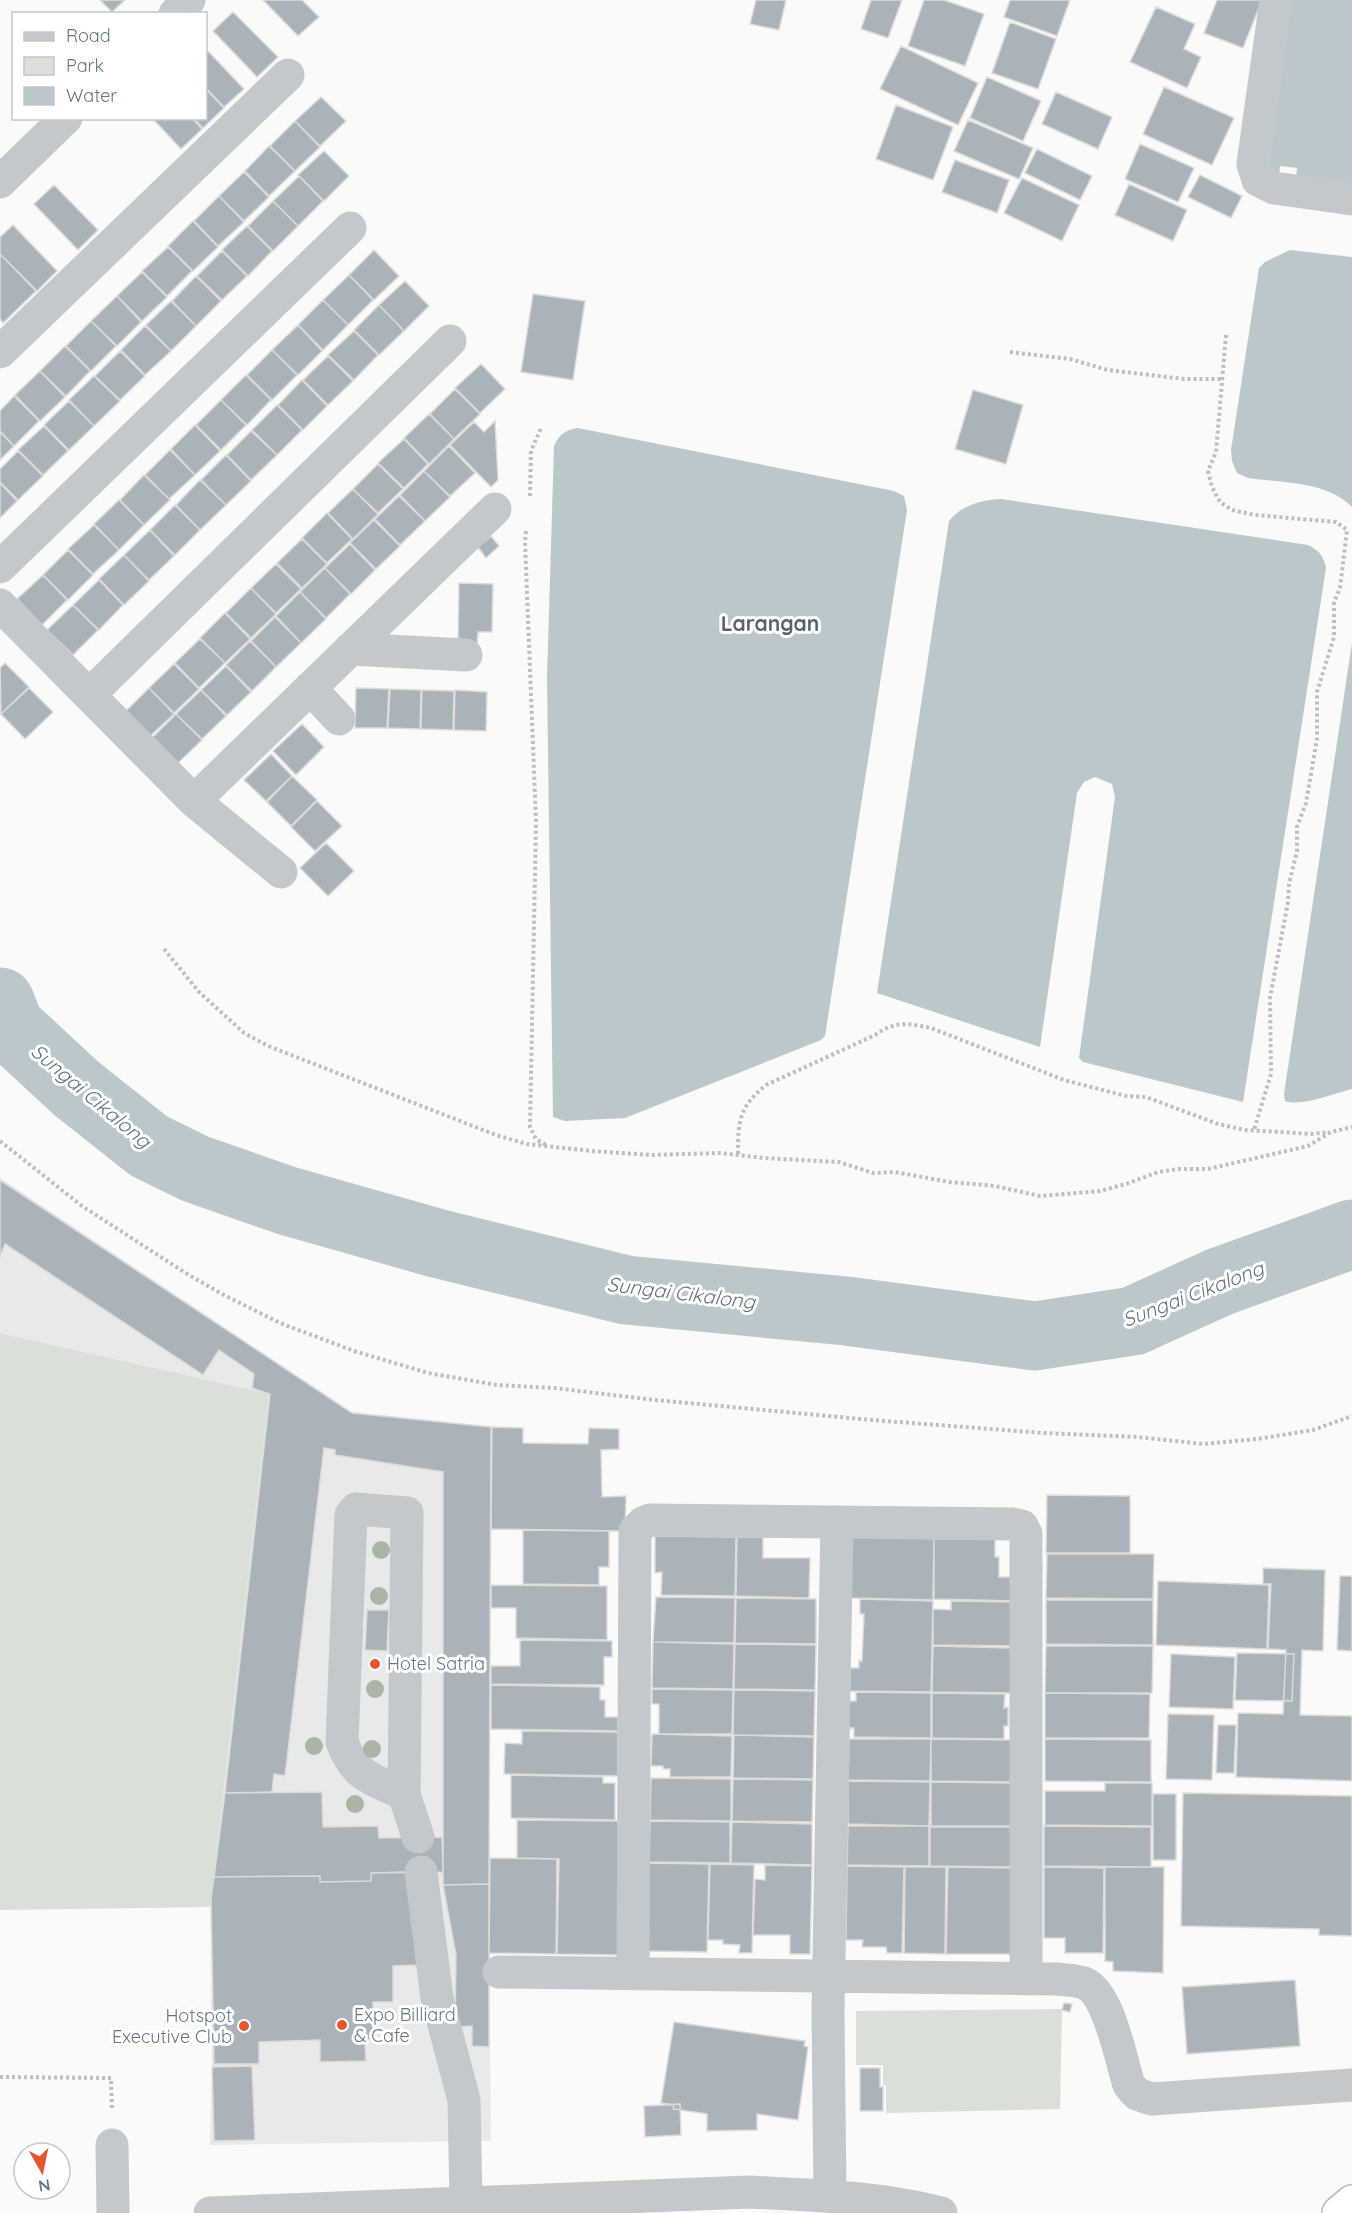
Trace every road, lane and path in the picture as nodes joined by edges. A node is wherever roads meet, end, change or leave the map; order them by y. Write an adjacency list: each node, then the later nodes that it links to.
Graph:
1 (189, 0): 3 (street)
2 (1276, 0): 7 (street)
3 (177, 12)
4 (288, 75): 11 (street)
5 (64, 120): 6 (street)
6 (0, 182)
7 (1352, 199)
8 (350, 228): 18 (street)
9 (1226, 335): 13 (path)
10 (450, 341): 23 (street)
11 (0, 352)
12 (1010, 352): 13 (path)
13 (1224, 379): 29 (path)
14 (541, 428): 15 (path)
15 (530, 505)
16 (495, 509): 20 (street)
17 (527, 523): 32 (path)
18 (0, 567)
19 (0, 605): 23 (street)
20 (350, 649): 21 (street); 22 (street)
21 (466, 655)
22 (310, 688): 24 (street); 25 (street)
23 (89, 694): 25 (street)
24 (339, 719)
25 (194, 801): 26 (street)
26 (281, 872)
27 (164, 949): 32 (path)
28 (1352, 1127): 30 (path)
29 (1254, 1130): 30 (path); 33 (path)
30 (1331, 1132): 33 (path)
31 (0, 1141): 34 (path)
32 (550, 1148): 33 (path)
33 (738, 1154)
34 (1352, 1416)
35 (837, 1522): 40 (street); 41 (street); 42 (street)
36 (404, 1794): 36 (street); 37 (street)
37 (418, 1837)
38 (421, 1872): 47 (street)
39 (499, 1972): 40 (street)
40 (633, 1974): 41 (street)
41 (830, 1977): 42 (street); 46 (street)
42 (1026, 1978): 44 (street)
43 (0, 2077): 45 (path)
44 (1352, 2085)
45 (112, 2156): 49 (street)
46 (830, 2196): 47 (street); 51 (street)
47 (466, 2202): 50 (street)
48 (1352, 2202): 52 (highway)
49 (113, 2213)
50 (210, 2213)
51 (941, 2213)
52 (1339, 2213)

